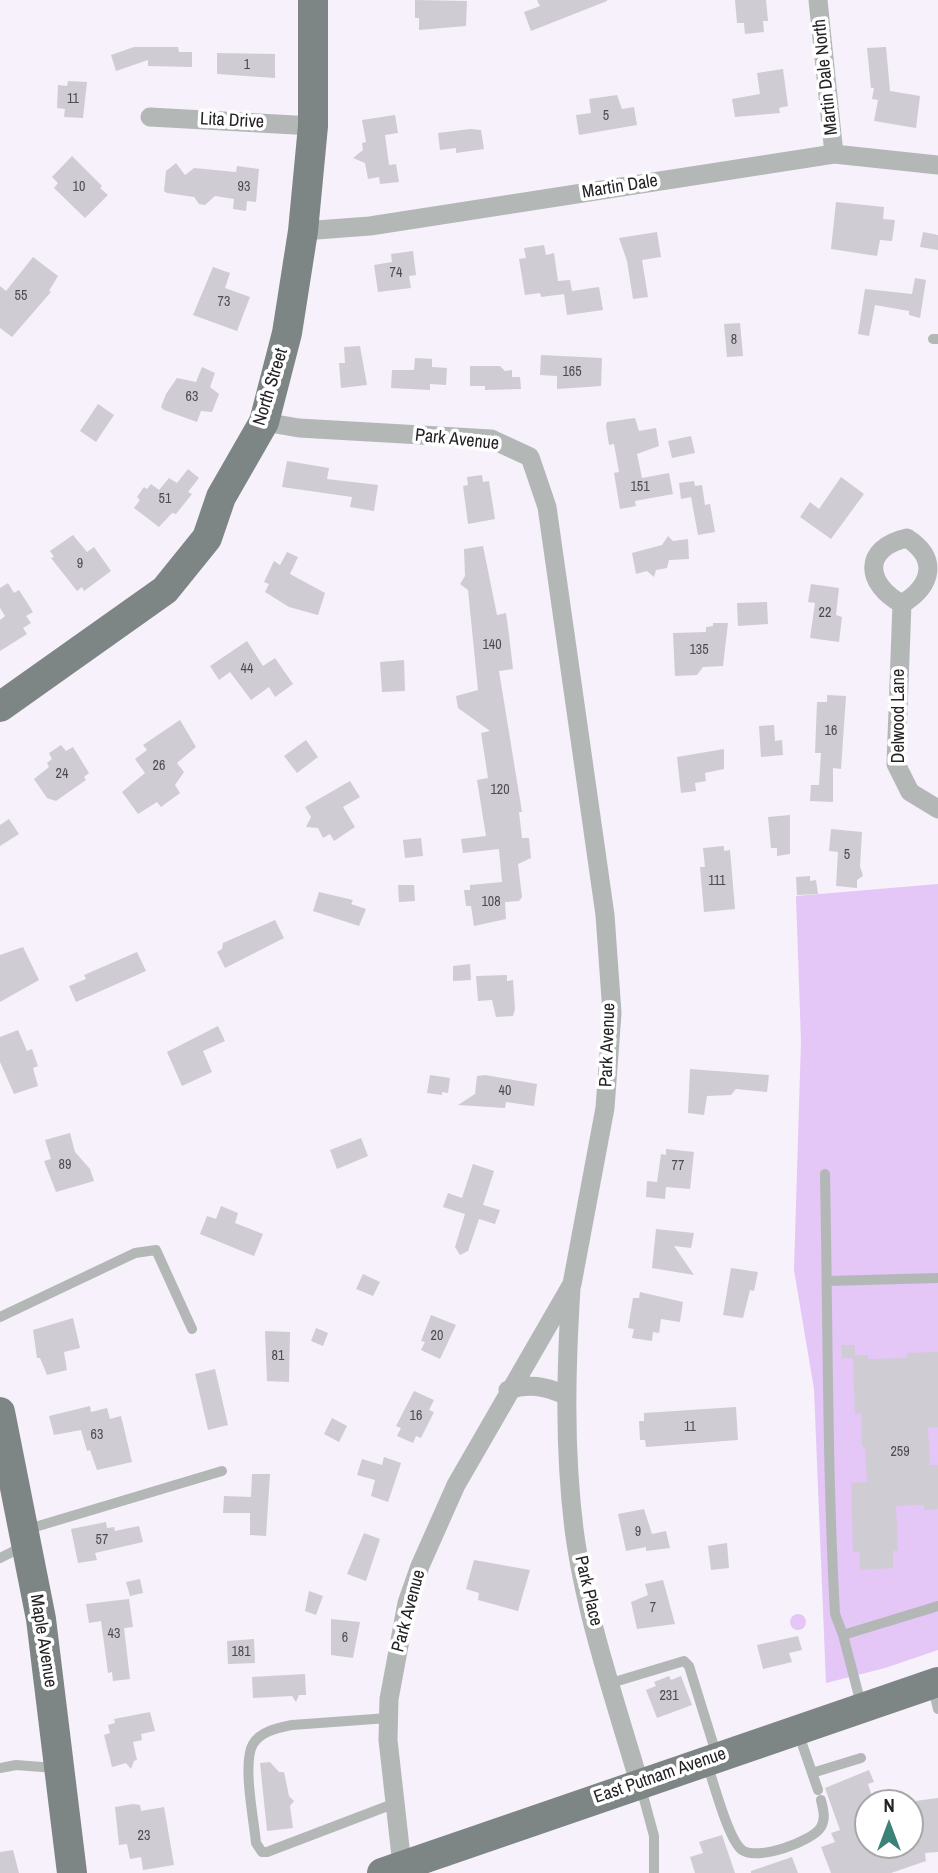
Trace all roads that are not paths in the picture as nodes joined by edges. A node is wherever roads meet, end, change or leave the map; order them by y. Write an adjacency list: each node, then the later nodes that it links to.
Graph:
1 (313, 0): 4 (main road, North Street)
2 (818, 0): 5 (street, Martin Dale North)
3 (150, 117): 4 (street, Lita Drive)
4 (313, 126): 7 (main road, North Street)
5 (834, 154): 6 (street, Martin Dale); 7 (street, Martin Dale)
6 (938, 165)
7 (303, 231): 8 (main road, North Street)
8 (264, 422): 10 (main road, North Street); 15 (street, Park Avenue)
9 (902, 604): 11 (street, Delwood Lane)
10 (0, 707)
11 (938, 809)
12 (825, 1174): 14 (lane)
13 (938, 1278): 14 (lane)
14 (828, 1281): 25 (lane)
15 (572, 1284): 18 (street, Park Avenue); 19 (street, Park Place)
16 (0, 1317): 17 (lane)
17 (192, 1329)
18 (508, 1390): 19 (street); 29 (street, Park Avenue)
19 (565, 1395): 26 (street, Park Place)
20 (0, 1412): 22 (main road, Maple Avenue)
21 (222, 1471): 22 (lane)
22 (26, 1537): 23 (lane); 34 (main road, Maple Avenue)
23 (0, 1558)
24 (938, 1606): 25 (lane)
25 (843, 1635): 28 (lane)
26 (611, 1683): 31 (lane); 36 (street, Park Place)
27 (936, 1692): 28 (main road, East Putnam Avenue)
28 (862, 1707): 30 (main road, East Putnam Avenue)
29 (388, 1718): 37 (street, Park Avenue); 37 (lane)
30 (797, 1729): 31 (main road, East Putnam Avenue); 35 (lane)
31 (712, 1758): 35 (lane); 36 (main road, East Putnam Avenue)
32 (861, 1758): 35 (lane)
33 (0, 1768): 34 (lane)
34 (61, 1768): 39 (main road, Maple Avenue)
35 (812, 1773)
36 (639, 1782): 38 (main road, East Putnam Avenue); 40 (lane)
37 (393, 1804): 38 (street, Park Avenue)
38 (398, 1870)
39 (72, 1873)
40 (654, 1873)

